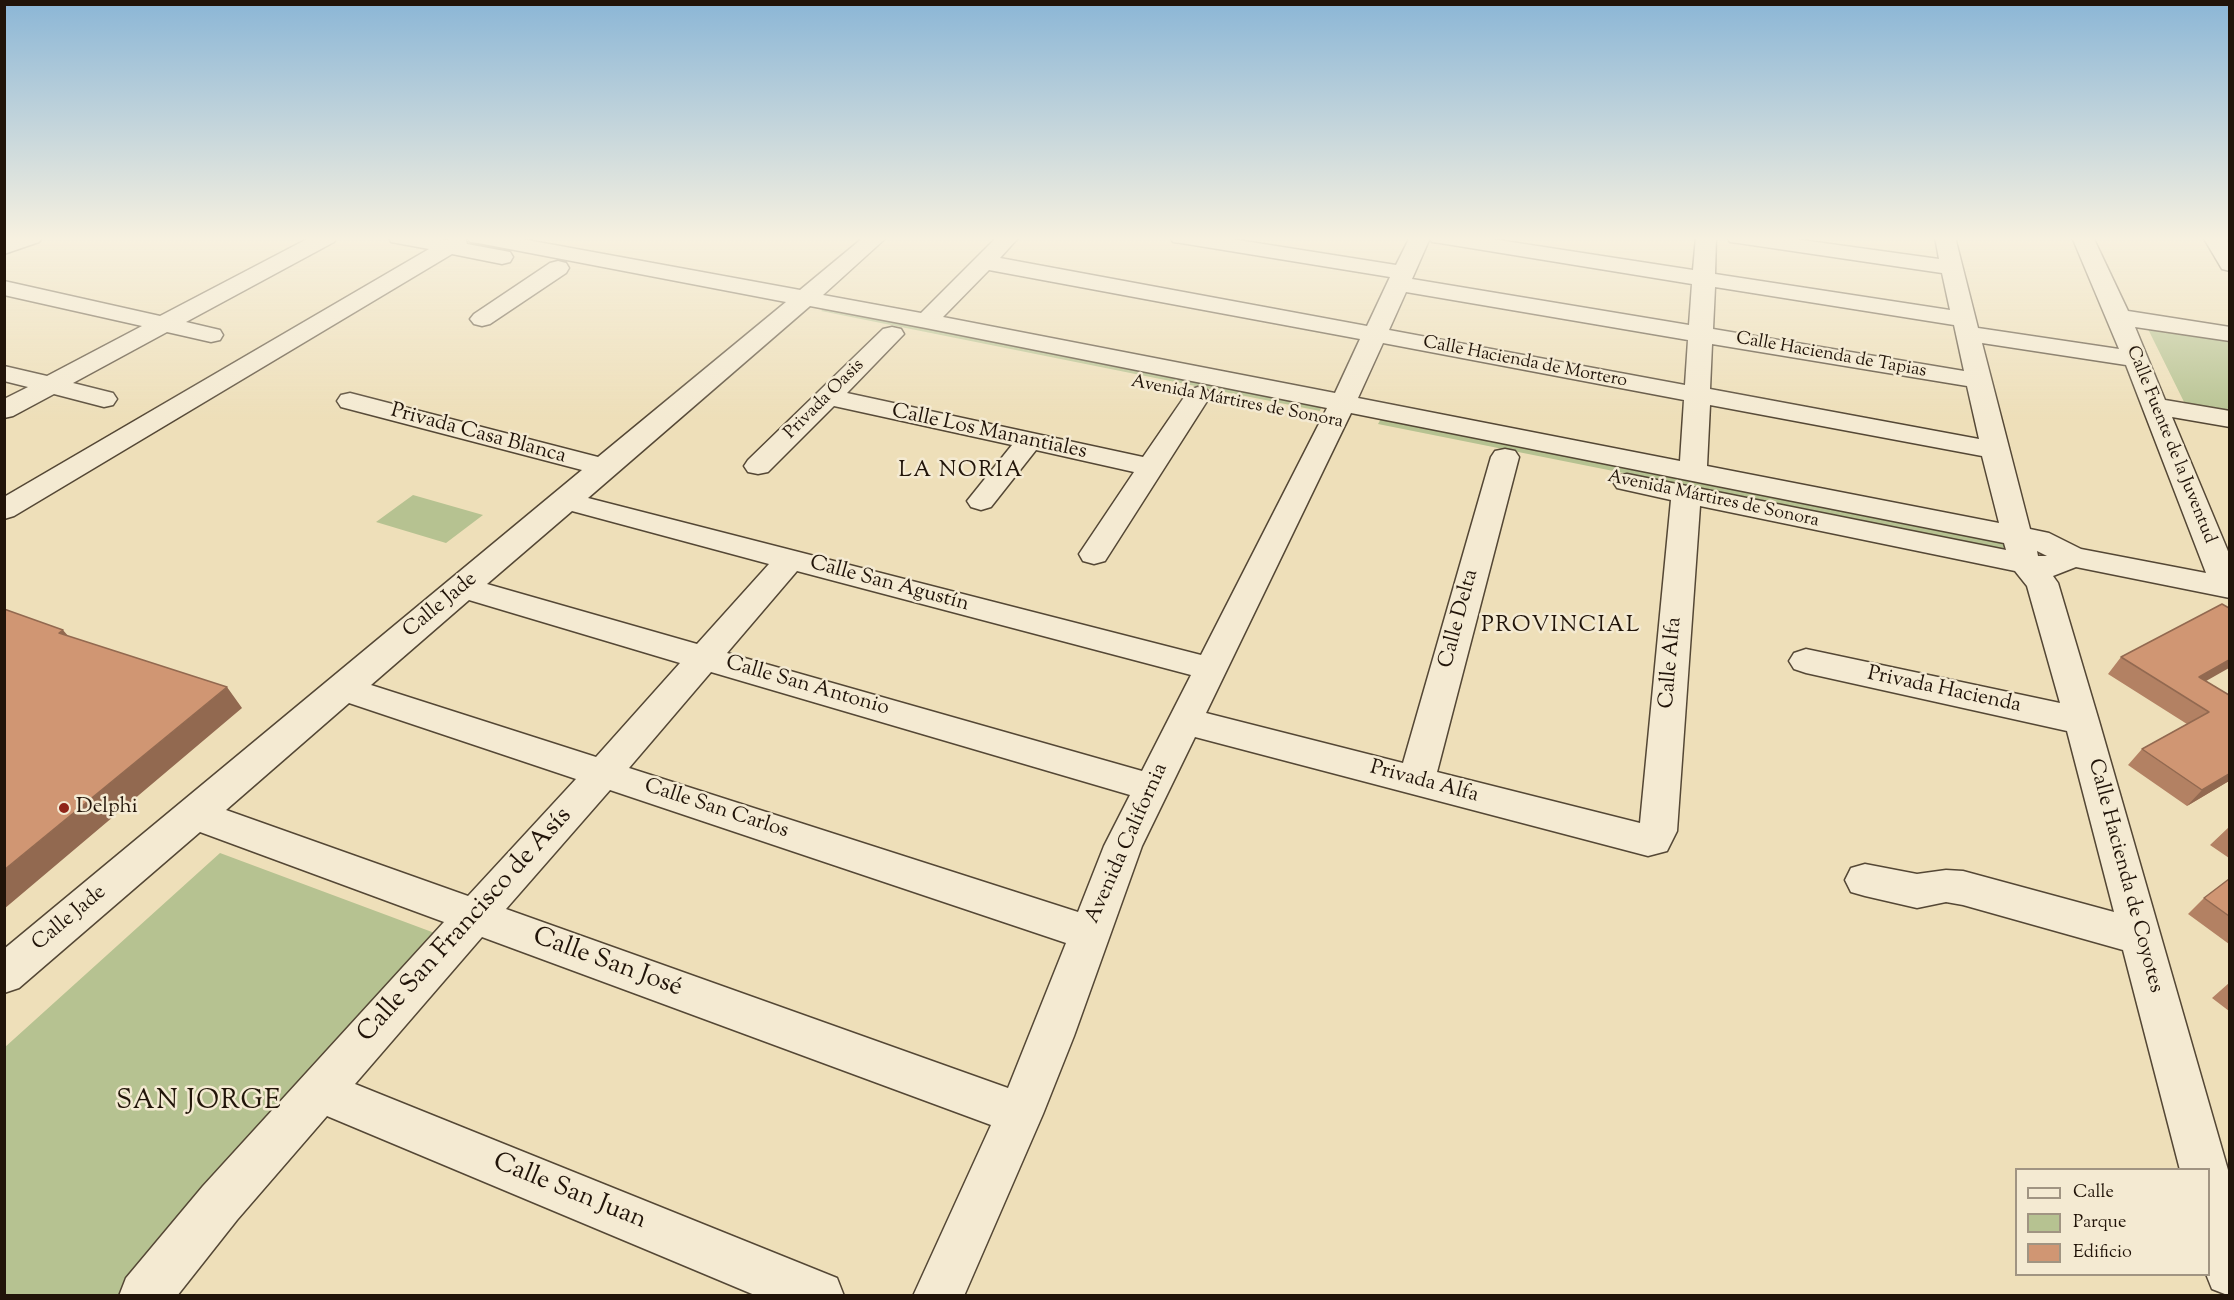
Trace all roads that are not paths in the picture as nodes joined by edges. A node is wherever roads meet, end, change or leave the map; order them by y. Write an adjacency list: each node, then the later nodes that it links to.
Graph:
1 (47, 298): 21 (street)
2 (214, 298): 21 (street)
3 (363, 298): 50 (street)
4 (514, 298): 19 (street)
5 (744, 298): 17 (street, Avenida Mártires de Sonora)
6 (758, 298): 17 (street, Avenida Mártires de Sonora)
7 (806, 298): 17 (street, Calle Jade)
8 (949, 298): 20 (street)
9 (1178, 298): 24 (street, Calle Hacienda de Mortero)
10 (1393, 298): 24 (street, Avenida California)
11 (1507, 298): 25 (street, Calle Hacienda de Tapias)
12 (1703, 298): 25 (street, Calle Alfa)
13 (1803, 298): 22 (street)
14 (1964, 298): 22 (street, Calle Hacienda de Coyotes)
15 (1970, 298): 22 (street, Calle Hacienda de Coyotes)
16 (2110, 298): 18 (street, Calle Fuente de la Juventud)
17 (796, 306): 20 (street, Avenida Mártires de Sonora); 23 (street, Avenida Mártires de Sonora); 46 (street, Calle Jade)
18 (2119, 317): 26 (street); 28 (street, Calle Fuente de la Juventud)
19 (482, 319)
20 (926, 321): 39 (street, Avenida Mártires de Sonora)
21 (165, 324): 27 (street); 31 (street)
22 (1975, 330): 28 (street); 30 (street, Calle Hacienda de Coyotes); 51 (street, Calle Hacienda de Coyotes)
23 (892, 334): 32 (street, Avenida Mártires de Sonora); 34 (street, Privada Oasis)
24 (1376, 334): 33 (street, Calle Hacienda de Mortero); 39 (street, Avenida California)
25 (1701, 334): 30 (street, Calle Hacienda de Tapias); 33 (street, Calle Alfa)
26 (2229, 334)
27 (211, 335)
28 (2136, 359): 37 (street, Calle Fuente de la Juventud)
29 (4, 373): 31 (street)
30 (1980, 381): 42 (street, Calle Hacienda de Coyotes)
31 (52, 384): 35 (street); 38 (street)
32 (1198, 395): 39 (street, Avenida Mártires de Sonora); 45 (street)
33 (1697, 396): 42 (street, Calle Hacienda de Mortero); 47 (street, Calle Alfa)
34 (828, 397): 41 (street, Calle Los Manantiales); 44 (street, Privada Oasis)
35 (104, 399)
36 (350, 401): 46 (street, Privada Casa Blanca)
37 (2154, 406): 40 (street); 56 (street, Calle Fuente de la Juventud)
38 (4, 410)
39 (1338, 413): 43 (street, Avenida Mártires de Sonora); 47 (street, Avenida Mártires de Sonora); 59 (street, Avenida California)
40 (2229, 419)
41 (1029, 442): 45 (street, Calle Los Manantiales); 49 (street)
42 (1995, 450): 51 (street, Calle Hacienda de Coyotes)
43 (1504, 457): 47 (street, Avenida Mártires de Sonora); 64 (street, Calle Delta)
44 (758, 466)
45 (1150, 467): 52 (street)
46 (606, 468): 48 (street, Calle Jade)
47 (1689, 483): 51 (street, Avenida Mártires de Sonora); 54 (street, Avenida Mártires de Sonora); 67 (street, Calle Alfa)
48 (567, 501): 53 (street, Calle San Agustín); 55 (street, Calle Jade)
49 (981, 501)
50 (4, 510)
51 (2028, 538): 54 (street, Calle Hacienda de Coyotes); 54 (street, Avenida Mártires de Sonora)
52 (1094, 554)
53 (790, 559): 57 (street, Calle San Francisco de Asís); 59 (street, Calle San Agustín)
54 (2047, 568): 56 (street, Avenida Mártires de Sonora); 62 (street, Calle Hacienda de Coyotes)
55 (463, 588): 57 (street, Calle San Antonio); 60 (street, Calle Jade)
56 (2228, 588)
57 (703, 657): 63 (street, Calle San Francisco de Asís); 65 (street, Calle San Antonio)
58 (1806, 661): 62 (street, Privada Hacienda)
59 (1211, 669): 61 (street, Avenida California)
60 (342, 688): 63 (street, Calle San Carlos); 66 (street, Calle Jade)
61 (1185, 721): 64 (street, Privada Alfa); 65 (street, Avenida California)
62 (2082, 721): 71 (street, Calle Hacienda de Coyotes)
63 (603, 773): 69 (street, Calle San Francisco de Asís); 70 (street, Calle San Carlos)
64 (1416, 781): 67 (street, Privada Alfa)
65 (1150, 787): 70 (street, Avenida California)
66 (194, 814): 69 (street, Calle San José); 72 (street, Calle Jade)
67 (1658, 831)
68 (1865, 880): 71 (street)
69 (474, 916): 73 (street, Calle San Francisco de Asís); 74 (street, Calle San José)
70 (1089, 933): 74 (street, Avenida California)
71 (2141, 938): 75 (street, Calle Hacienda de Coyotes)
72 (4, 975)
73 (319, 1090): 78 (street, Calle San Francisco de Asís); 79 (street, Calle San Juan)
74 (1020, 1114): 80 (street, Avenida California)
75 (2203, 1168)
76 (2210, 1196): 77 (street)
77 (2229, 1271)
78 (144, 1296)
79 (819, 1296)
80 (938, 1296)

